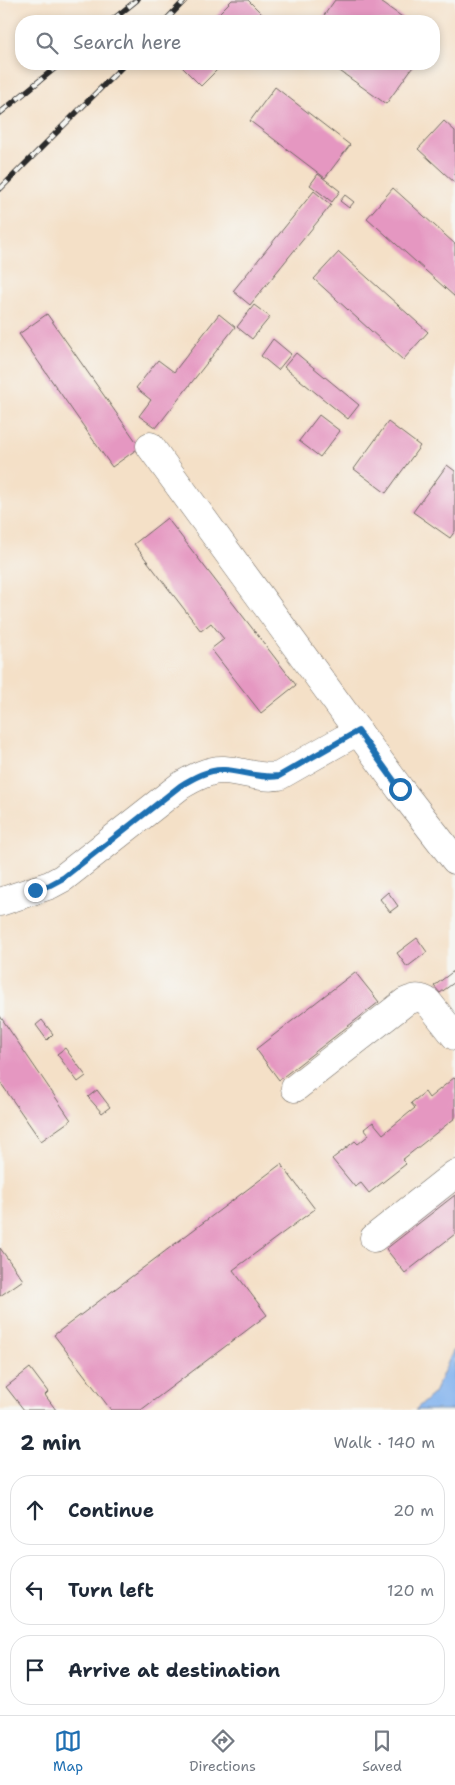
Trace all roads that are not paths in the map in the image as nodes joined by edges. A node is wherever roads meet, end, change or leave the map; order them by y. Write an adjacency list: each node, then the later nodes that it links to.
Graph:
1 (150, 446): 2 (street)
2 (358, 731): 3 (street); 4 (street)
3 (455, 860)
4 (0, 902)
5 (455, 1036): 6 (street)
6 (295, 1088)
7 (455, 1174): 8 (street)
8 (374, 1238)

